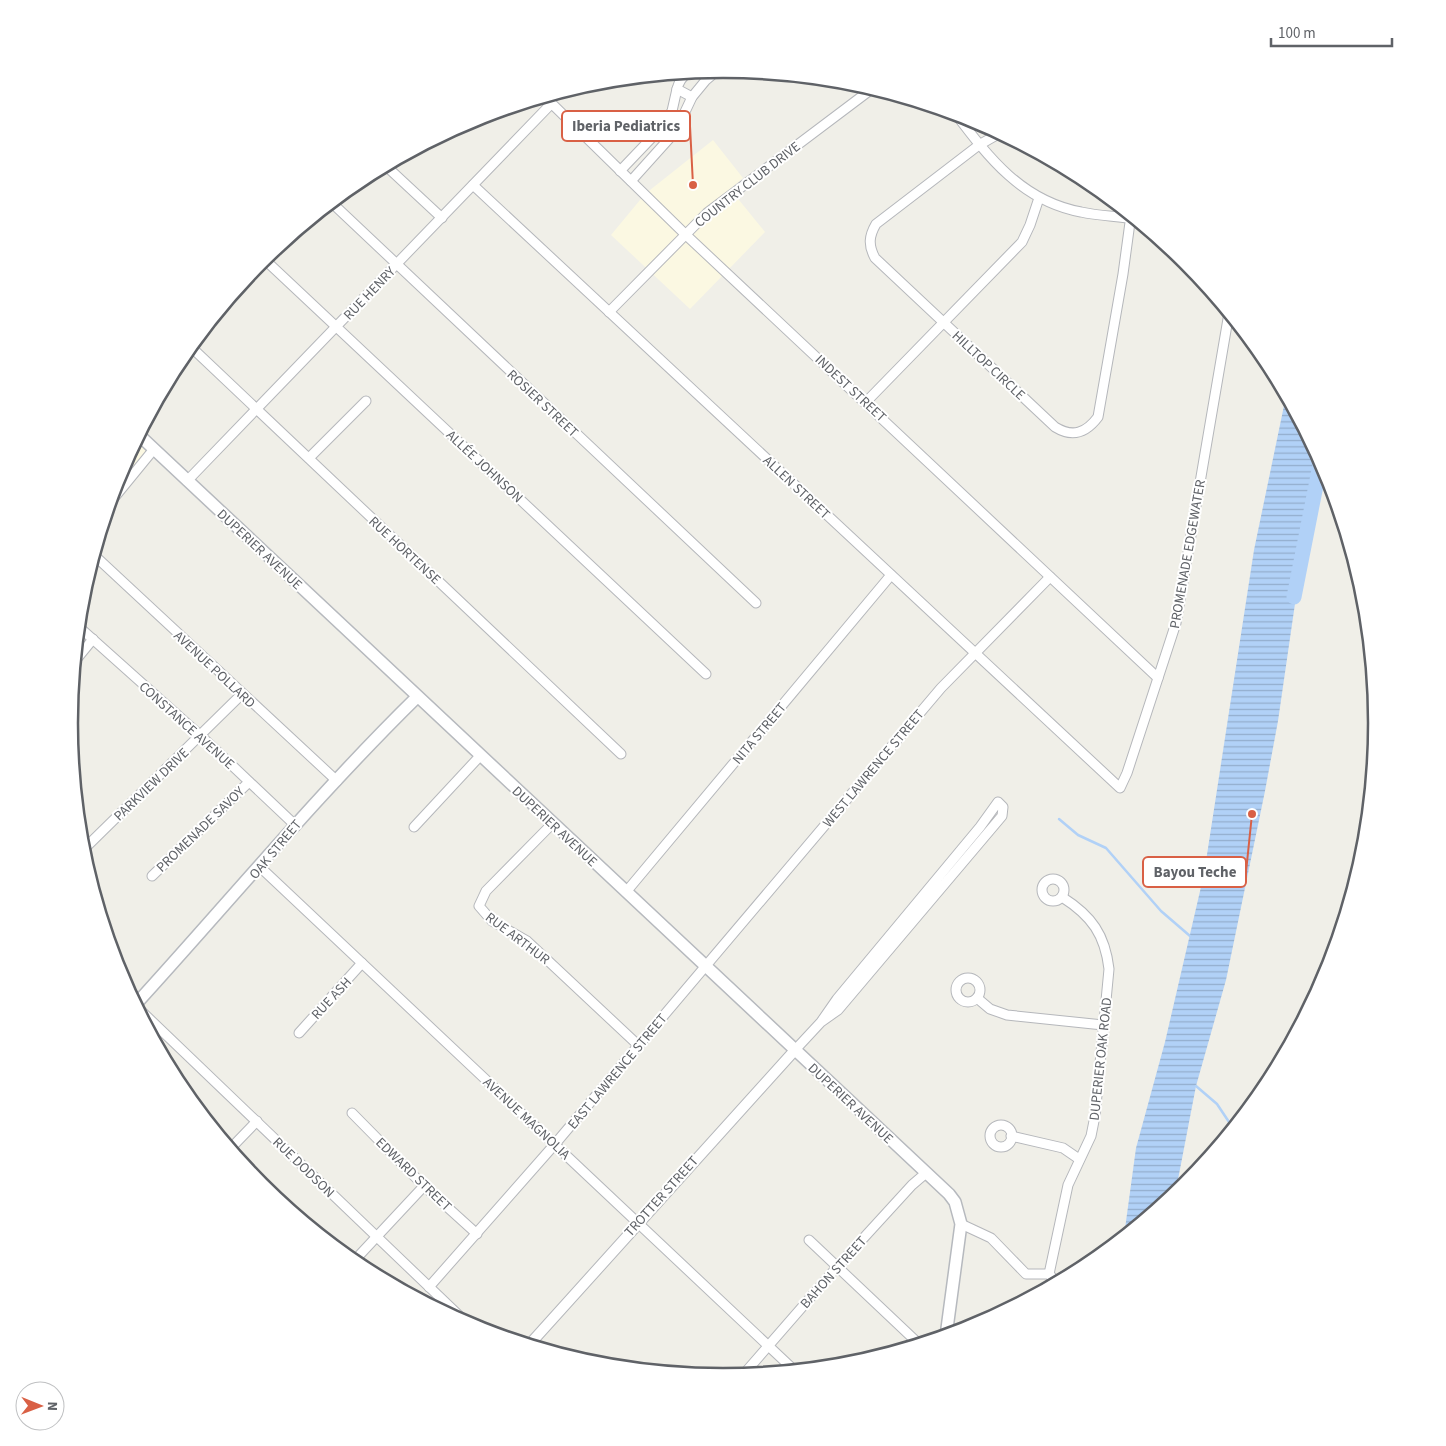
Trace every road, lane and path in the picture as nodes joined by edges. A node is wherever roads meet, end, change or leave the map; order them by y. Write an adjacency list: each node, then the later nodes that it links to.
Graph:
1 (708, 78): 5 (street)
2 (678, 79): 3 (street)
3 (677, 90): 5 (street); 12 (street)
4 (866, 94): 20 (street, COUNTRY CLUB DRIVE)
5 (692, 97): 13 (street)
6 (549, 101): 7 (street, INDEST STREET)
7 (551, 104): 12 (street, INDEST STREET); 14 (street, RUE HENRY)
8 (964, 125): 10 (street)
9 (993, 137): 10 (street, HILLTOP CIRCLE)
10 (979, 145): 15 (street); 25 (street, HILLTOP CIRCLE)
11 (391, 170): 18 (street)
12 (620, 171): 13 (street, INDEST STREET)
13 (631, 181): 20 (street, INDEST STREET)
14 (474, 185): 18 (street, RUE HENRY); 23 (street, ALLEN STREET)
15 (1039, 198): 17 (street); 25 (street)
16 (336, 206): 22 (street, ROSIER STREET)
17 (1122, 216)
18 (442, 218): 22 (street, RUE HENRY)
19 (1131, 223): 25 (street, HILLTOP CIRCLE)
20 (686, 234): 23 (street, COUNTRY CLUB DRIVE); 29 (street, INDEST STREET)
21 (270, 264): 26 (street, ALLÉE JOHNSON)
22 (396, 265): 26 (street, RUE HENRY); 39 (street, ROSIER STREET)
23 (610, 312): 37 (street, ALLEN STREET)
24 (1228, 321): 45 (street, PROMENADE EDGEWATER)
25 (944, 323): 29 (street)
26 (337, 326): 30 (street, RUE HENRY); 44 (street, ALLÉE JOHNSON)
27 (195, 351): 30 (street, RUE HORTENSE)
28 (366, 401): 33 (street)
29 (866, 402): 38 (street, INDEST STREET)
30 (257, 409): 33 (street, RUE HORTENSE); 34 (street, RUE HENRY)
31 (143, 439): 32 (main road, DUPERIER AVENUE)
32 (154, 449): 34 (main road, DUPERIER AVENUE); 35 (street)
33 (309, 458): 49 (street, RUE HORTENSE)
34 (187, 481): 47 (main road, DUPERIER AVENUE)
35 (123, 487)
36 (98, 559): 46 (street, AVENUE POLLARD)
37 (891, 575): 42 (street, ALLEN STREET); 61 (street, NITA STREET)
38 (1050, 576): 42 (street, WEST LAWRENCE STREET); 45 (street, INDEST STREET)
39 (756, 603)
40 (84, 631): 41 (street, CONSTANCE AVENUE)
41 (94, 639): 43 (street); 48 (street, CONSTANCE AVENUE)
42 (975, 652): 53 (street, ALLEN STREET); 64 (street, WEST LAWRENCE STREET)
43 (82, 653)
44 (706, 674)
45 (1158, 678): 53 (street, PROMENADE EDGEWATER)
46 (242, 694): 48 (street, PARKVIEW DRIVE); 51 (street, AVENUE POLLARD)
47 (418, 697): 50 (main road, DUPERIER AVENUE); 51 (main road, OAK STREET)
48 (201, 736): 52 (street, CONSTANCE AVENUE); 57 (street, PARKVIEW DRIVE)
49 (621, 754)
50 (480, 756): 55 (main road, DUPERIER AVENUE); 56 (street)
51 (337, 781): 54 (main road, OAK STREET)
52 (249, 782): 54 (street, CONSTANCE AVENUE); 60 (street, PROMENADE SAVOY)
53 (1120, 788)
54 (295, 824): 59 (main road, OAK STREET)
55 (552, 824): 61 (main road, DUPERIER AVENUE); 70 (street, RUE ARTHUR)
56 (414, 827)
57 (89, 844)
58 (971, 845): 71 (street)
59 (260, 867): 63 (street, AVENUE MAGNOLIA); 66 (main road, OAK STREET)
60 (152, 876)
61 (626, 892): 64 (main road, DUPERIER AVENUE)
62 (1062, 897): 68 (street, DUPERIER OAK ROAD)
63 (362, 964): 69 (street, RUE ASH); 75 (street, AVENUE MAGNOLIA)
64 (705, 968): 70 (street, EAST LAWRENCE STREET); 71 (main road, DUPERIER AVENUE)
65 (977, 998): 68 (street)
66 (141, 1001)
67 (150, 1019): 73 (street, RUE DODSON)
68 (1103, 1025): 77 (street, DUPERIER OAK ROAD)
69 (299, 1033)
70 (638, 1045): 75 (street, EAST LAWRENCE STREET)
71 (795, 1050): 78 (main road, DUPERIER AVENUE); 80 (street, TROTTER STREET)
72 (352, 1113): 79 (street, EDWARD STREET)
73 (258, 1121): 76 (street); 83 (street, RUE DODSON)
74 (1012, 1136): 77 (street)
75 (555, 1144): 80 (street, AVENUE MAGNOLIA); 82 (street, EAST LAWRENCE STREET)
76 (234, 1145)
77 (1079, 1159): 87 (street, DUPERIER OAK ROAD)
78 (926, 1173): 81 (main road, DUPERIER AVENUE); 86 (street, BAHON STREET)
79 (424, 1186): 82 (street, EDWARD STREET); 83 (street)
80 (638, 1222): 93 (street, TROTTER STREET); 94 (street, AVENUE MAGNOLIA)
81 (961, 1224): 87 (street); 91 (main road)
82 (477, 1234): 89 (street, EAST LAWRENCE STREET)
83 (376, 1238): 85 (street); 89 (street, RUE DODSON)
84 (809, 1240): 86 (street)
85 (359, 1256)
86 (837, 1267): 92 (street); 94 (street, BAHON STREET)
87 (1049, 1274): 88 (street)
88 (1053, 1278)
89 (429, 1287): 90 (street, RUE DODSON)
90 (451, 1308)
91 (947, 1328)
92 (914, 1339)
93 (533, 1340)
94 (768, 1345): 95 (street, AVENUE MAGNOLIA); 96 (street, BAHON STREET)
95 (789, 1365)
96 (749, 1367)

